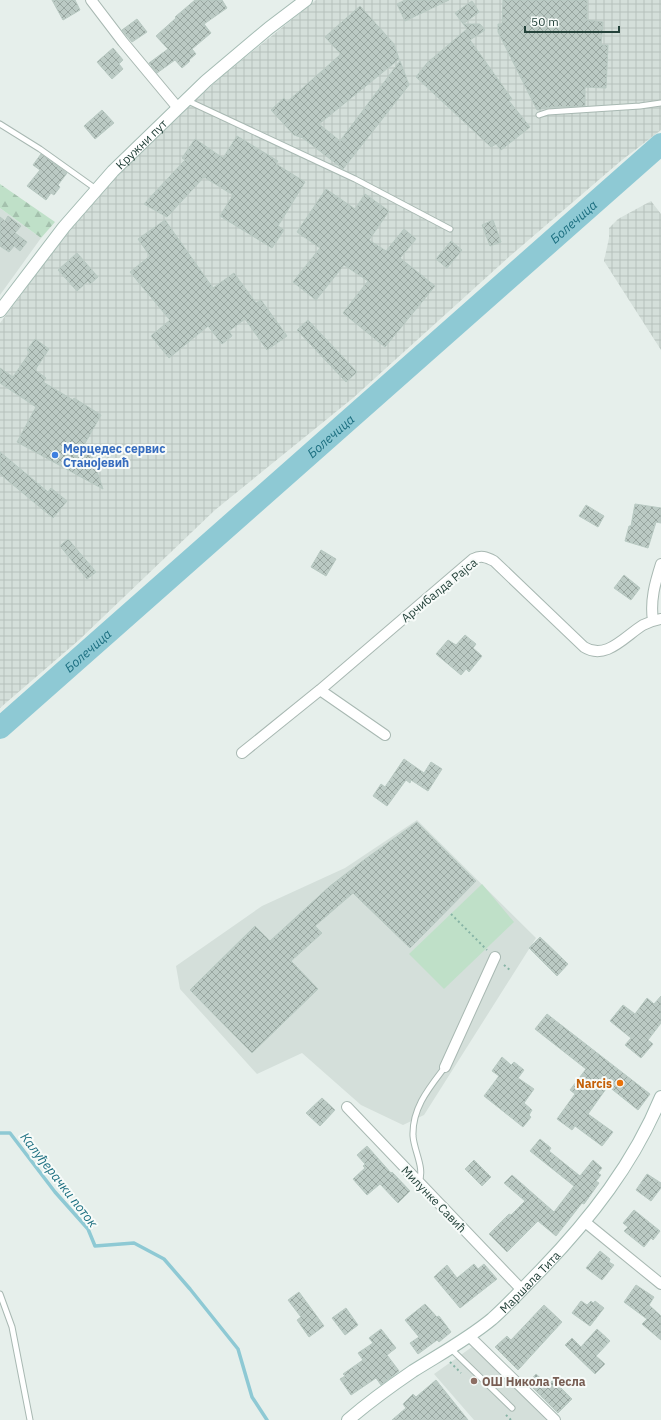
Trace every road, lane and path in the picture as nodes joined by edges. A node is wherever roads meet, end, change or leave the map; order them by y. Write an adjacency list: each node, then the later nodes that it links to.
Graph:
1 (91, 0): 4 (street)
2 (306, 0): 4 (street, Кружни пут)
3 (661, 103): 5 (lane)
4 (181, 104): 7 (street, Кружни пут); 8 (lane)
5 (538, 115)
6 (0, 124): 7 (lane)
7 (96, 189): 9 (street, Кружни пут)
8 (450, 229)
9 (0, 311)
10 (661, 564): 11 (street)
11 (657, 620): 12 (street, Арчибалда Рајса)
12 (320, 690): 13 (street); 14 (street, Арчибалда Рајса)
13 (385, 735)
14 (242, 753)
15 (451, 914): 16 (path)
16 (495, 957): 17 (path); 18 (street)
17 (511, 971)
18 (445, 1067): 21 (lane)
19 (661, 1097): 22 (street, Маршала Тита)
20 (347, 1107): 21 (street, Милунке Савић)
21 (419, 1183): 24 (street, Милунке Савић)
22 (585, 1222): 23 (street); 24 (street, Маршала Тита)
23 (661, 1284)
24 (522, 1290): 26 (street, Маршала Тита)
25 (0, 1294): 29 (lane)
26 (469, 1336): 27 (street, Маршала Тита); 31 (street)
27 (450, 1348): 28 (lane); 30 (street, Маршала Тита)
28 (512, 1408)
29 (30, 1420)
30 (348, 1420)
31 (555, 1420)

